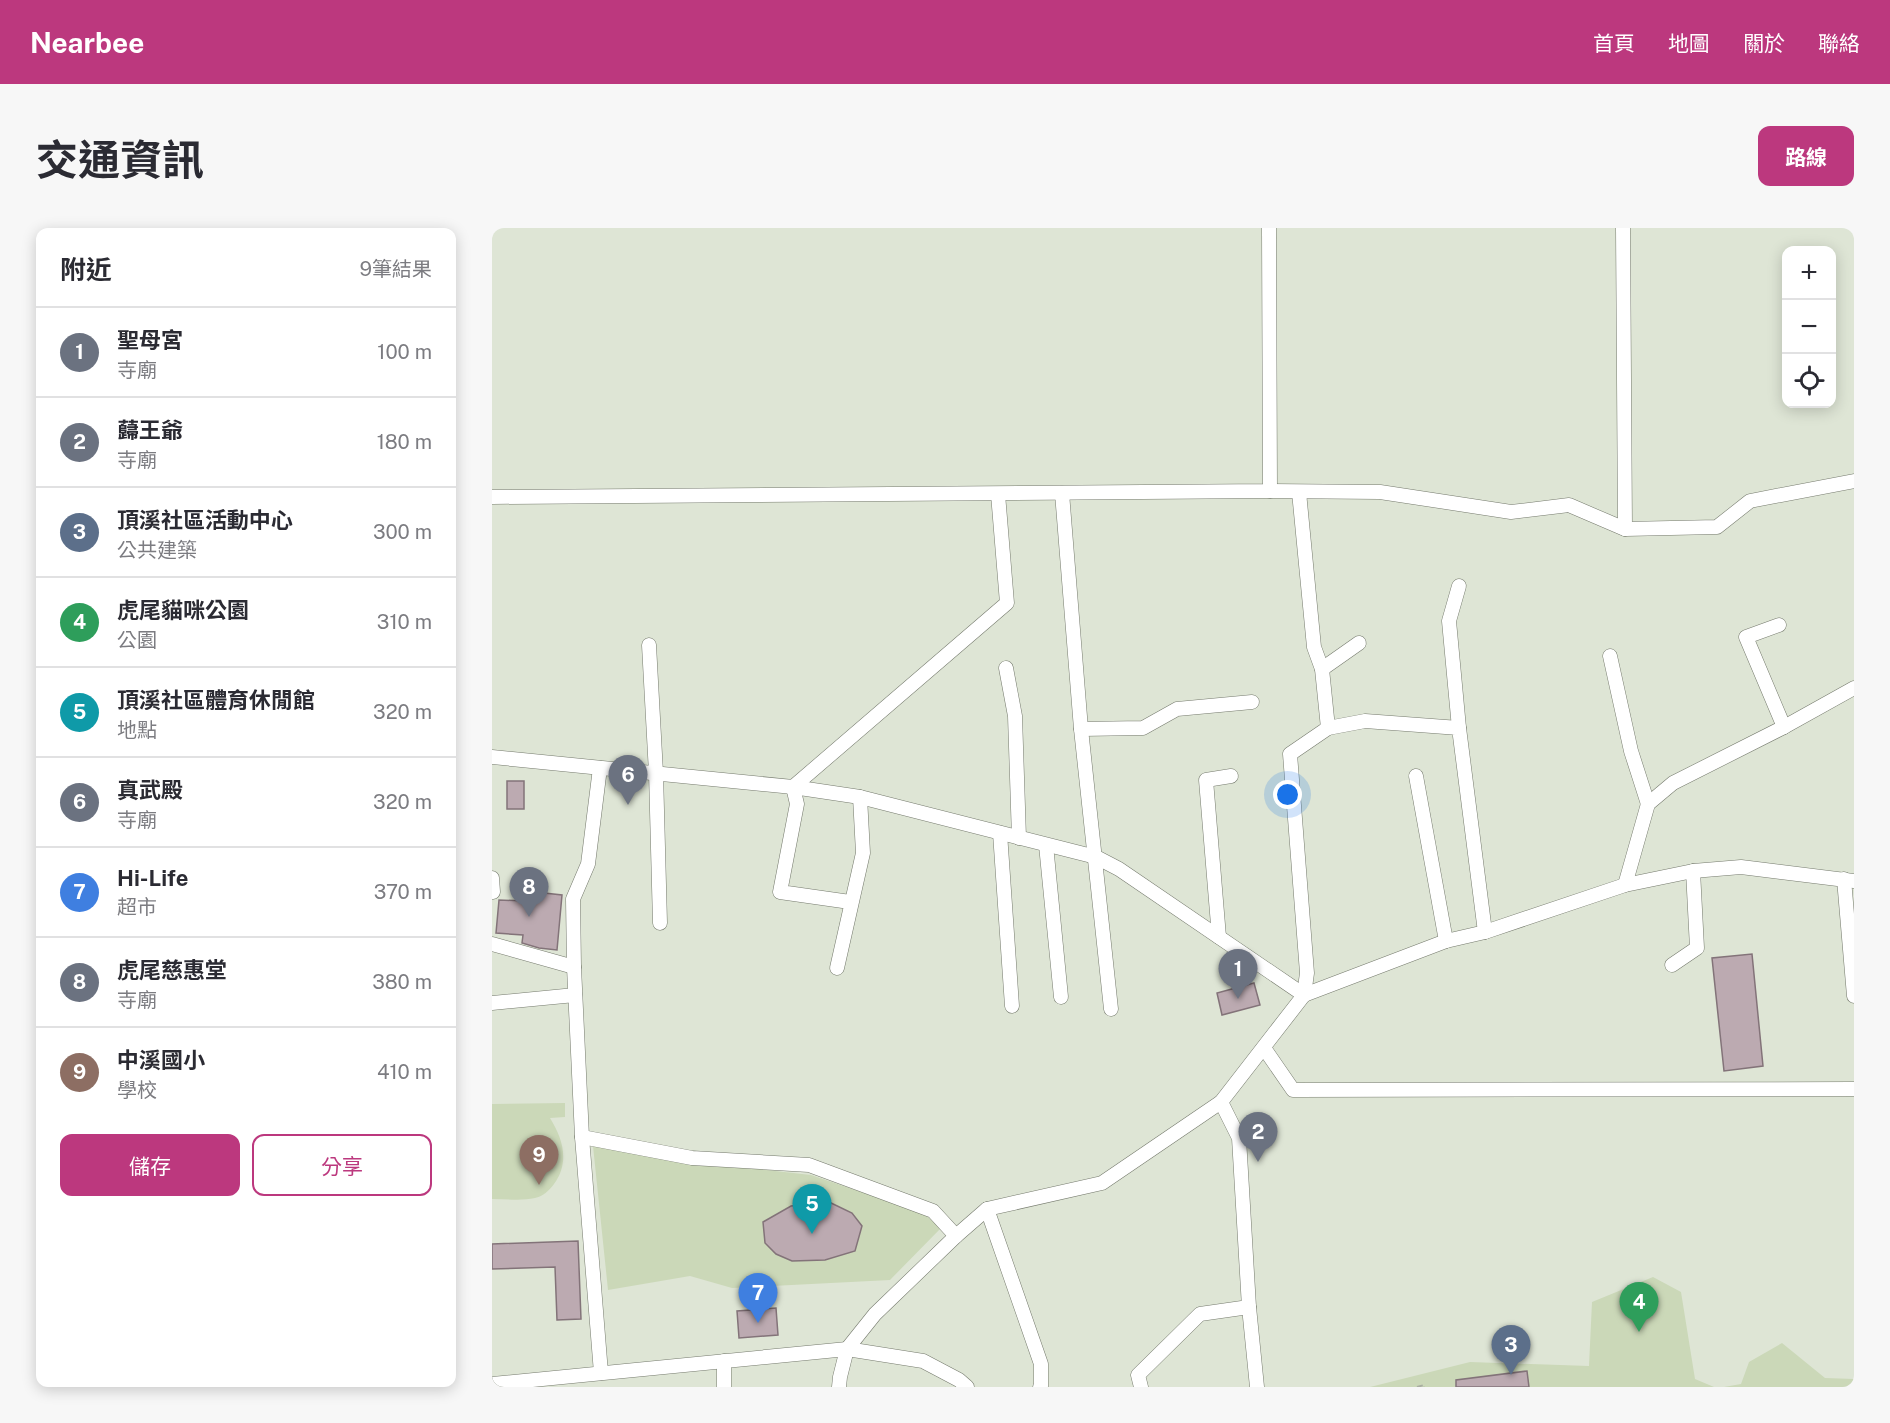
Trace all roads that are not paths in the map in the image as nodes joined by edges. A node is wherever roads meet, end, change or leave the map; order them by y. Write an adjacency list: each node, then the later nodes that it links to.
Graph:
1 (1269, 228): 4 (street)
2 (1623, 228): 9 (street)
3 (1854, 481): 9 (street)
4 (1270, 491): 5 (street); 6 (street)
5 (1299, 492): 9 (street); 16 (street)
6 (1062, 493): 7 (street); 22 (street)
7 (998, 494): 8 (street); 28 (street)
8 (492, 497)
9 (1625, 529)
10 (1459, 585): 21 (street)
11 (1779, 625): 19 (street)
12 (1359, 643): 16 (street)
13 (649, 645): 25 (street)
14 (1610, 656): 30 (street)
15 (1006, 668): 32 (street)
16 (1322, 669): 20 (street)
17 (1854, 688): 19 (street)
18 (1252, 702): 22 (street)
19 (1784, 727): 30 (street)
20 (1328, 728): 21 (street); 48 (street)
21 (1459, 728): 40 (street)
22 (1081, 729): 34 (street)
23 (492, 757): 24 (street)
24 (600, 768): 25 (street); 45 (street)
25 (656, 773): 28 (street); 39 (street)
26 (1231, 776): 41 (street)
27 (1416, 776): 42 (street)
28 (793, 787): 29 (street); 38 (street)
29 (860, 797): 31 (street); 38 (street)
30 (1648, 804): 37 (street)
31 (1000, 833): 32 (street); 52 (street)
32 (1019, 838): 33 (street)
33 (1046, 845): 34 (street); 50 (street)
34 (1096, 857): 41 (street); 53 (street)
35 (1693, 871): 36 (street); 37 (street); 44 (street)
36 (1849, 880): 49 (street)
37 (1625, 885): 40 (street)
38 (850, 902): 46 (street)
39 (660, 923)
40 (1485, 932): 42 (street)
41 (1219, 937): 48 (street)
42 (1446, 941): 48 (street)
43 (492, 944): 45 (street)
44 (1672, 965)
45 (574, 968): 47 (street)
46 (837, 968)
47 (575, 995): 51 (street); 57 (street)
48 (1304, 995): 54 (street)
49 (1854, 996)
50 (1061, 997)
51 (492, 1003)
52 (1012, 1006)
53 (1111, 1009)
54 (1264, 1048): 55 (street); 56 (street)
55 (1854, 1089)
56 (1221, 1102): 58 (street); 60 (street)
57 (582, 1137): 59 (street); 63 (street)
58 (987, 1209): 59 (street); 68 (street)
59 (956, 1236): 61 (street)
60 (1250, 1307): 69 (street); 70 (street)
61 (847, 1349): 62 (street); 65 (street); 67 (street)
62 (724, 1361): 63 (street); 66 (street)
63 (601, 1373): 64 (street)
64 (492, 1384)
65 (961, 1385)
66 (724, 1387)
67 (839, 1387)
68 (1040, 1387)
69 (1141, 1387)
70 (1257, 1387)

